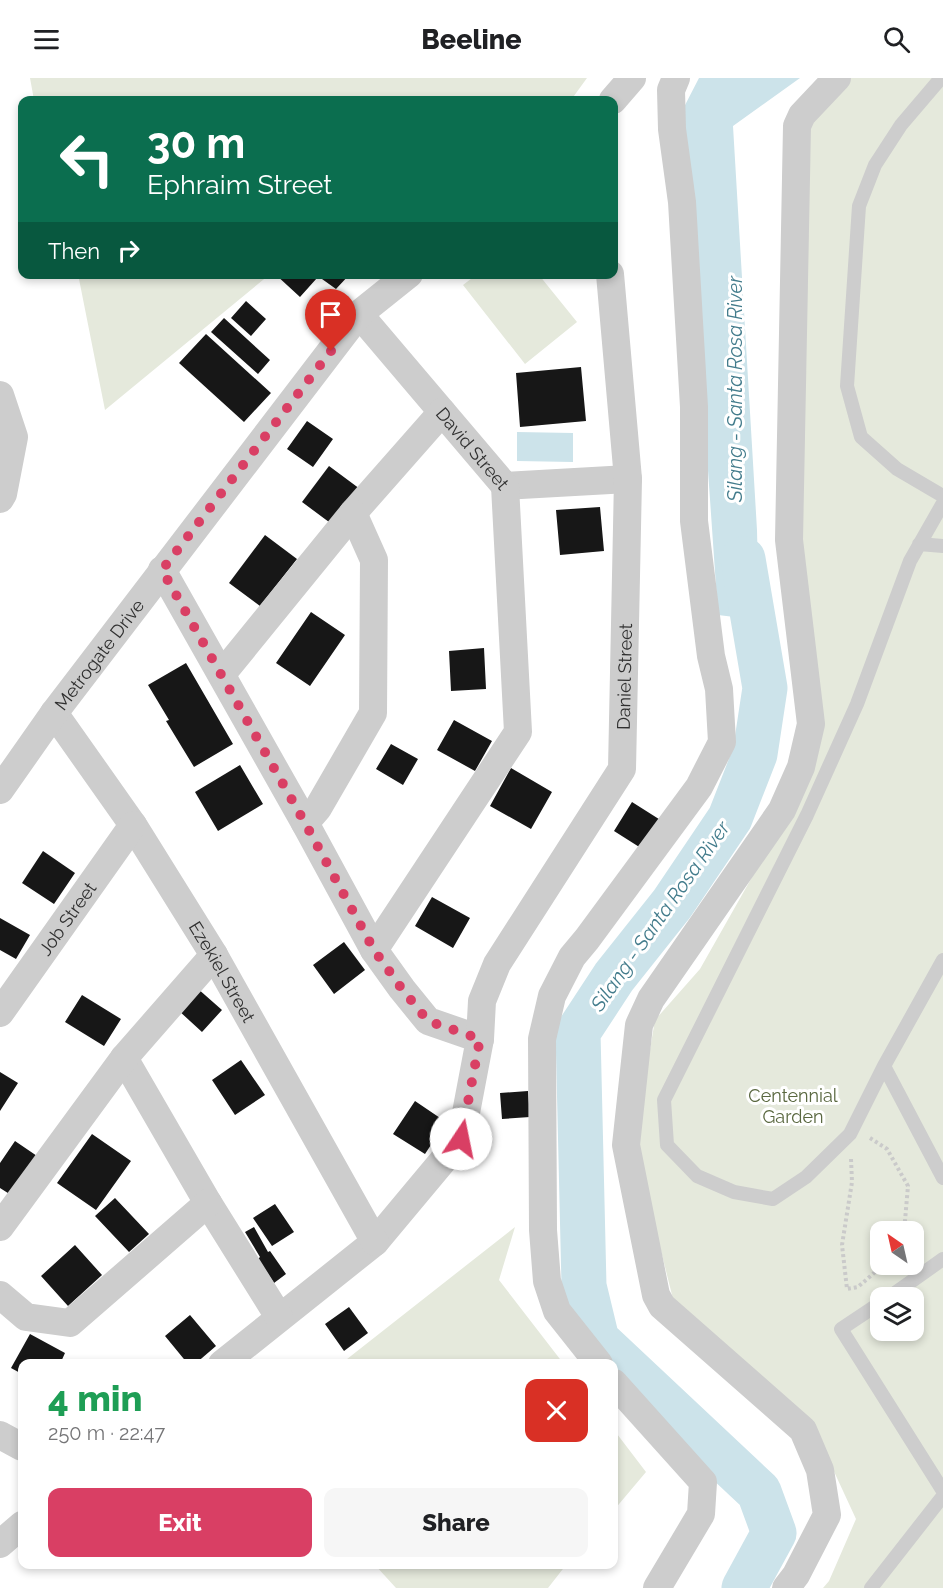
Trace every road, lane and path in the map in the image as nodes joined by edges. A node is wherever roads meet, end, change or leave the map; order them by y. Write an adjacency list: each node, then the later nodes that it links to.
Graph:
1 (632, 78): 5 (street)
2 (676, 78): 46 (street)
3 (837, 78): 55 (street)
4 (941, 78): 13 (lane)
5 (617, 96)
6 (404, 279): 8 (street, Metrogate Drive)
7 (610, 279): 11 (street, Daniel Street)
8 (359, 314): 10 (street, David Street); 20 (street, Metrogate Drive)
9 (0, 395): 14 (street)
10 (442, 412): 12 (street, David Street); 16 (street)
11 (628, 479): 12 (street, David Street); 30 (street, Daniel Street)
12 (505, 486): 26 (street)
13 (943, 496)
14 (0, 499)
15 (943, 503): 17 (lane)
16 (353, 513): 21 (street); 24 (street)
17 (939, 523): 18 (lane)
18 (920, 544): 19 (lane); 33 (lane)
19 (943, 546)
20 (162, 570): 21 (street); 22 (street, Metrogate Drive)
21 (222, 674): 24 (street)
22 (54, 713): 23 (street, Metrogate Drive); 25 (street, Ezekiel Street)
23 (0, 790)
24 (305, 823): 26 (street)
25 (133, 825): 27 (street, Ezekiel Street); 29 (street, Job Street)
26 (374, 950): 30 (street)
27 (214, 955): 31 (street); 38 (street, Ezekiel Street)
28 (943, 960): 32 (lane)
29 (0, 1013)
30 (480, 1039): 38 (street, Daniel Street)
31 (124, 1058): 35 (street); 37 (street)
32 (884, 1066): 33 (lane); 34 (lane)
33 (852, 1131): 36 (path); 40 (path)
34 (943, 1178)
35 (208, 1203): 42 (street); 44 (street)
36 (905, 1221)
37 (0, 1227)
38 (375, 1242): 44 (street)
39 (943, 1259): 41 (lane)
40 (872, 1275)
41 (904, 1287)
42 (0, 1295)
43 (870, 1309): 50 (lane)
44 (279, 1317): 45 (street)
45 (228, 1359)
46 (594, 1359)
47 (618, 1387): 54 (street)
48 (0, 1435): 49 (street)
49 (18, 1445)
50 (943, 1491)
51 (943, 1496): 56 (lane)
52 (18, 1529): 53 (street)
53 (0, 1544)
54 (657, 1588)
55 (786, 1588)
56 (871, 1588)

